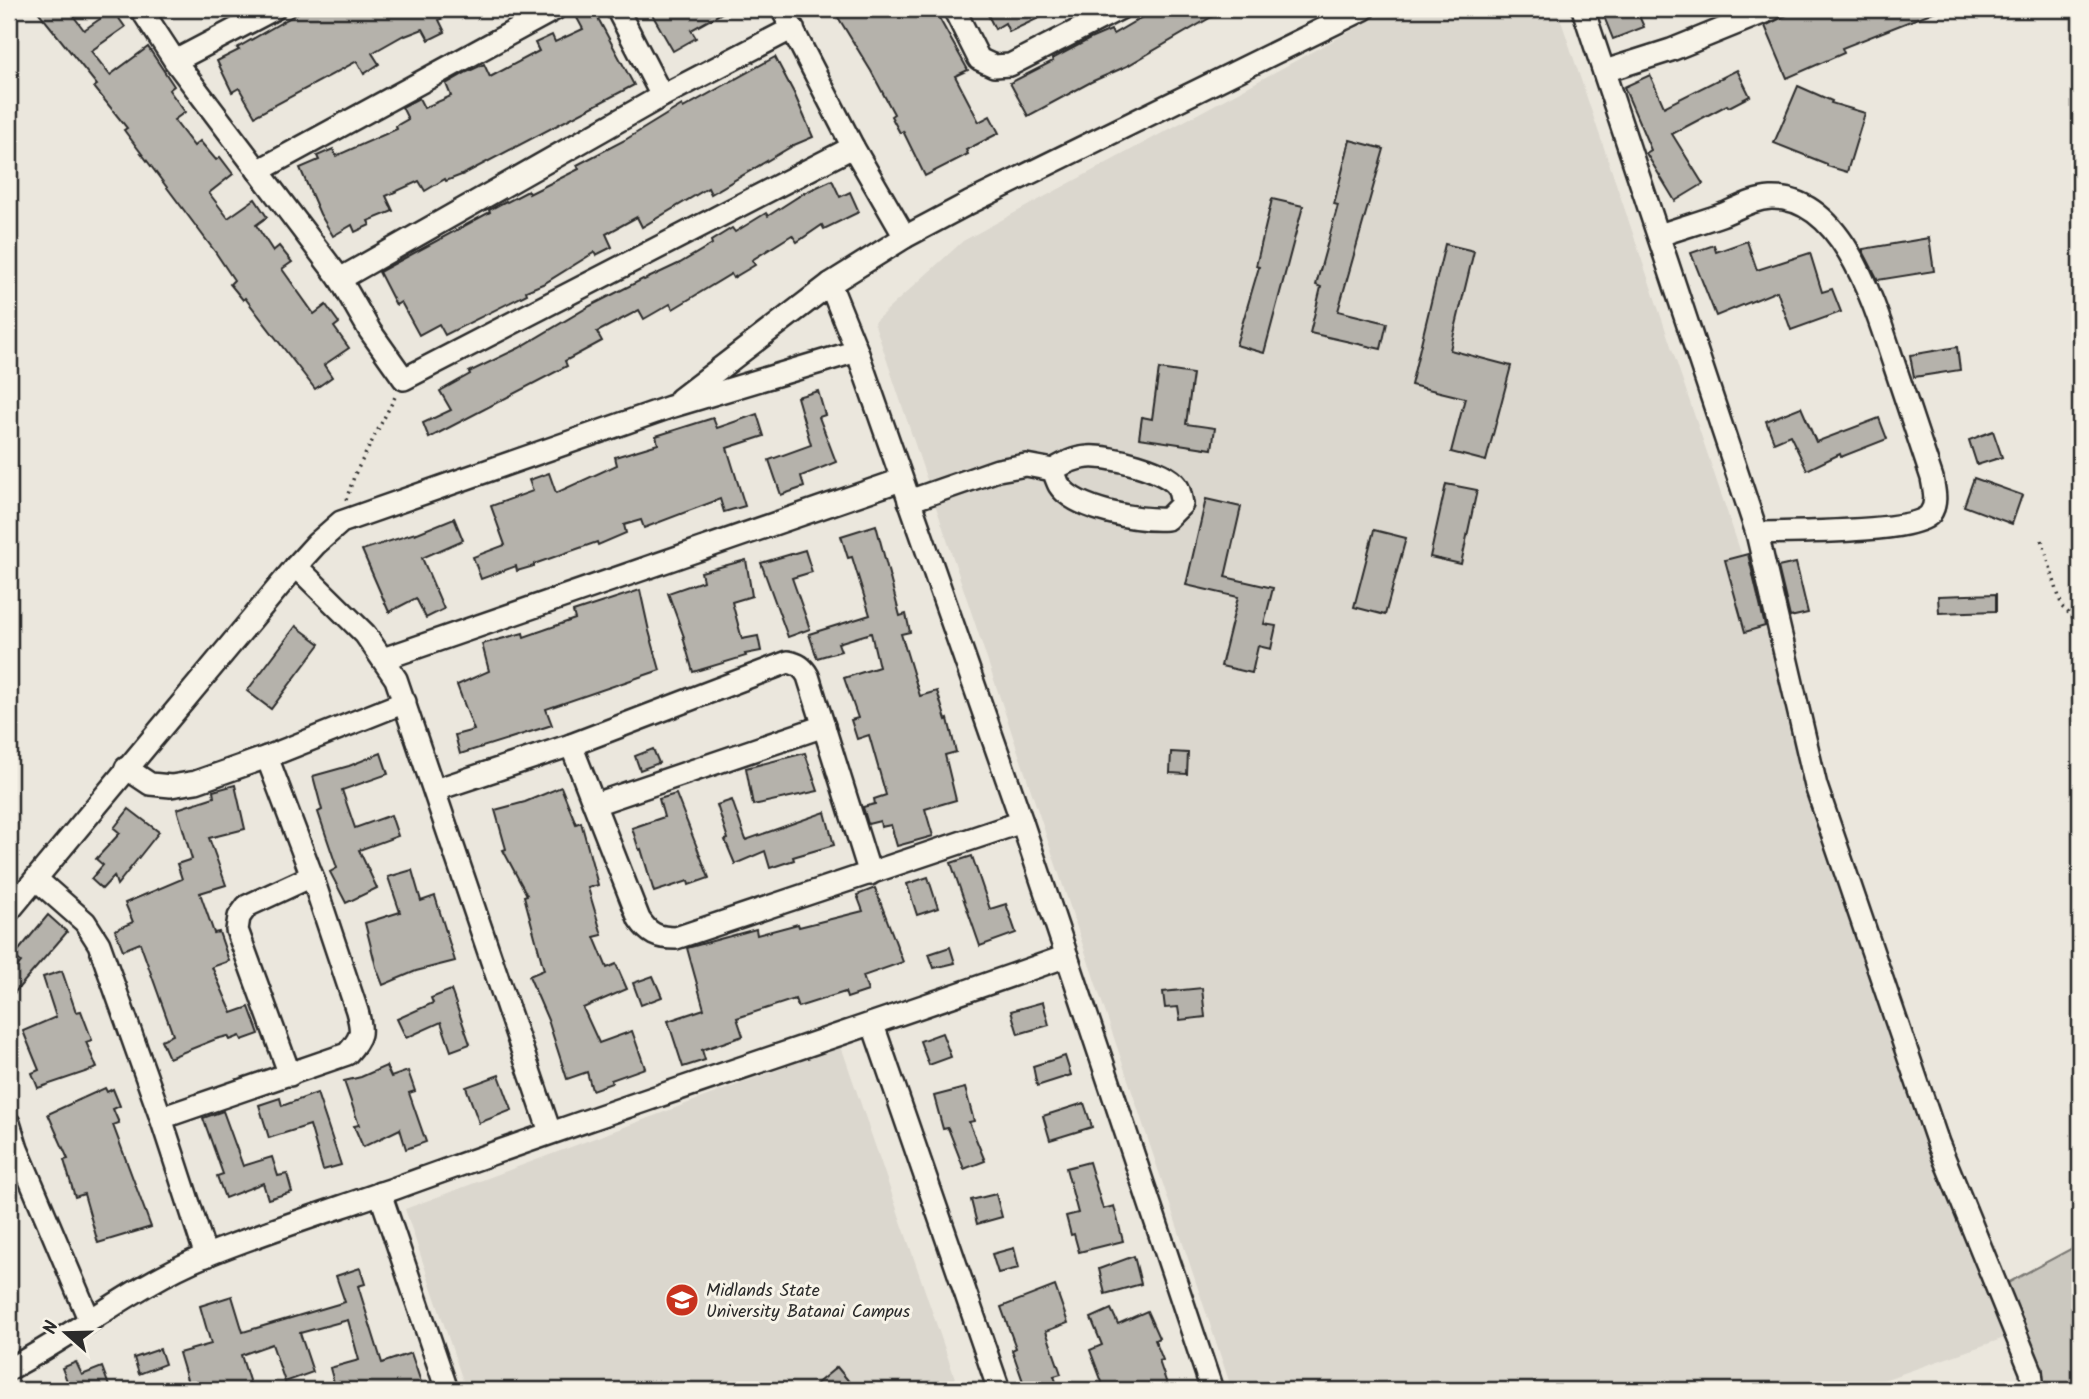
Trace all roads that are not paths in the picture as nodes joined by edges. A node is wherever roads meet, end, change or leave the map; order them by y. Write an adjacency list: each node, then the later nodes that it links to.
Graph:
1 (141, 9): 12 (street)
2 (274, 9): 12 (street)
3 (555, 9): 16 (street)
4 (617, 9): 14 (street)
5 (782, 9): 11 (street)
6 (954, 9): 7 (street)
7 (1119, 9)
8 (1364, 9): 18 (street)
9 (1583, 9): 13 (street)
10 (1772, 9): 13 (street)
11 (793, 28): 14 (street); 15 (street)
12 (175, 61): 16 (street)
13 (1605, 71): 17 (street)
14 (662, 96): 19 (street)
15 (853, 147): 18 (street); 19 (street)
16 (258, 171): 19 (street)
17 (1660, 235): 26 (street); 26 (street)
18 (905, 237): 20 (street)
19 (340, 279)
20 (830, 284): 21 (street); 22 (street)
21 (857, 351): 22 (street); 24 (street)
22 (670, 407): 27 (street)
23 (1053, 470): 23 (street); 25 (street)
24 (901, 480): 25 (street); 28 (street)
25 (909, 501): 36 (street)
26 (1757, 533): 54 (street)
27 (296, 566): 28 (street); 33 (street)
28 (383, 659): 29 (street)
29 (405, 702): 32 (street); 34 (street)
30 (824, 726): 31 (street); 35 (street); 37 (street)
31 (571, 746): 34 (street); 35 (street)
32 (267, 757): 33 (street); 38 (street)
33 (126, 768): 39 (street)
34 (435, 790): 46 (street)
35 (595, 804): 37 (street)
36 (1022, 822): 37 (street); 41 (street)
37 (870, 874)
38 (312, 876): 43 (street); 43 (street)
39 (36, 879): 40 (street); 44 (street)
40 (9, 911)
41 (1067, 956): 42 (street); 53 (street)
42 (873, 1025): 46 (street); 52 (street)
43 (290, 1075): 44 (street)
44 (161, 1118): 48 (street)
45 (9, 1123): 49 (street)
46 (550, 1132): 47 (street)
47 (380, 1194): 48 (street); 51 (street)
48 (206, 1256): 49 (street)
49 (89, 1319): 50 (street)
50 (9, 1369)
51 (447, 1390)
52 (999, 1390)
53 (1212, 1390)
54 (2033, 1390)

